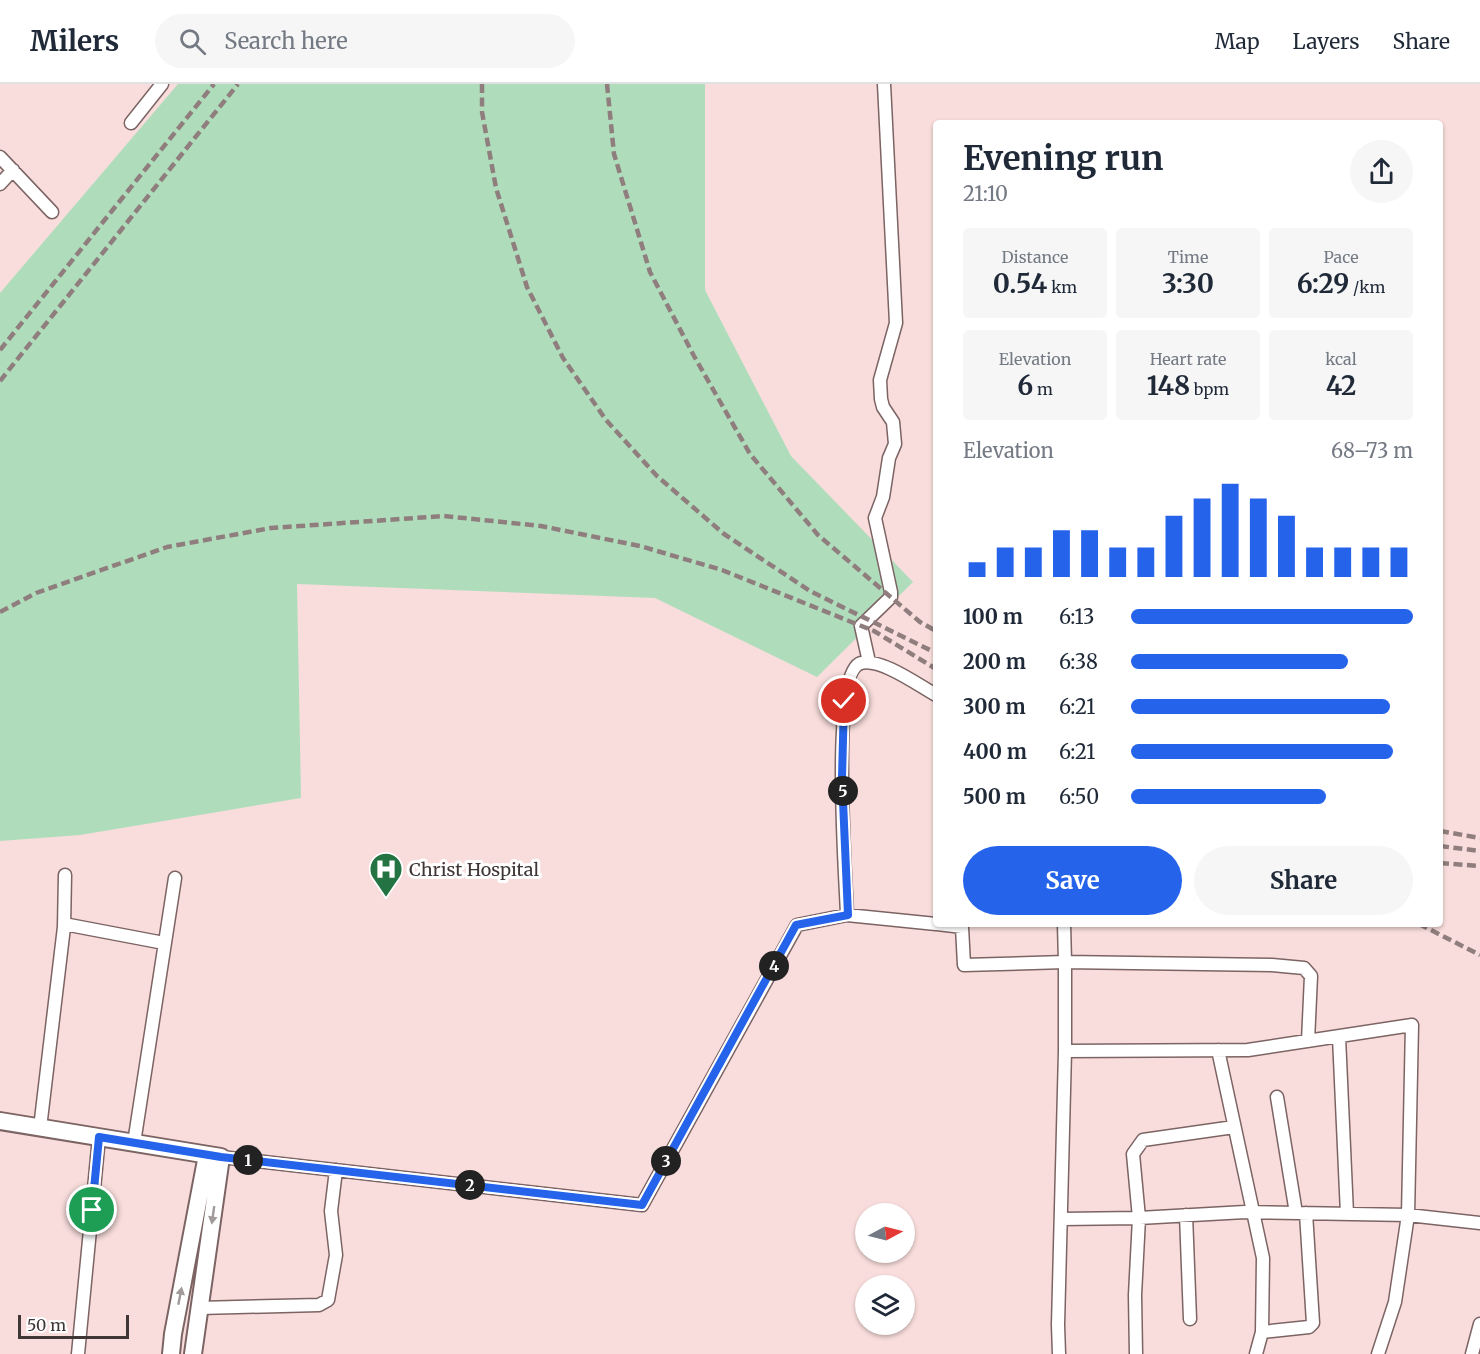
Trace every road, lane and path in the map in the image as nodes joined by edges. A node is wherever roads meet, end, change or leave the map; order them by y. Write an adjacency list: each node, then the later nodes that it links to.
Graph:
1 (162, 84): 3 (street)
2 (885, 84): 8 (street)
3 (131, 123)
4 (0, 157): 5 (street)
5 (13, 170): 6 (street); 7 (street)
6 (0, 184)
7 (52, 212)
8 (869, 662): 9 (street); 12 (street)
9 (933, 693)
10 (66, 875): 13 (street)
11 (175, 878): 17 (street)
12 (848, 915): 14 (street); 30 (street)
13 (64, 924): 17 (street); 26 (street)
14 (933, 924)
15 (962, 927): 18 (street)
16 (1064, 927): 18 (street)
17 (164, 943): 28 (street)
18 (1065, 963): 20 (street); 22 (street)
19 (1339, 1037): 20 (street); 33 (street); 35 (street)
20 (1308, 1041): 21 (street)
21 (1218, 1050): 22 (street); 25 (street)
22 (1065, 1051): 37 (street)
23 (1277, 1098): 32 (street)
24 (0, 1121): 26 (street)
25 (1234, 1126): 31 (street); 36 (street)
26 (40, 1128): 27 (street)
27 (99, 1137): 28 (street); 43 (street)
28 (134, 1143): 29 (street)
29 (214, 1156): 30 (street); 39 (street, one-way to 39); 44 (street, one-way to 29)
30 (336, 1170): 39 (street)
31 (1252, 1212): 32 (street); 34 (street); 42 (street)
32 (1301, 1213): 33 (street); 42 (street)
33 (1347, 1214): 35 (street)
34 (1186, 1215): 36 (street); 40 (street)
35 (1408, 1215): 38 (street); 49 (street)
36 (1138, 1218): 37 (street); 47 (street)
37 (1061, 1219): 46 (street)
38 (1480, 1223)
39 (200, 1308): 45 (street)
40 (1190, 1318)
41 (1480, 1324): 50 (street)
42 (1263, 1332): 48 (street)
43 (78, 1354)
44 (171, 1354)
45 (193, 1354)
46 (1059, 1354)
47 (1136, 1354)
48 (1256, 1354)
49 (1378, 1354)
50 (1472, 1354)

